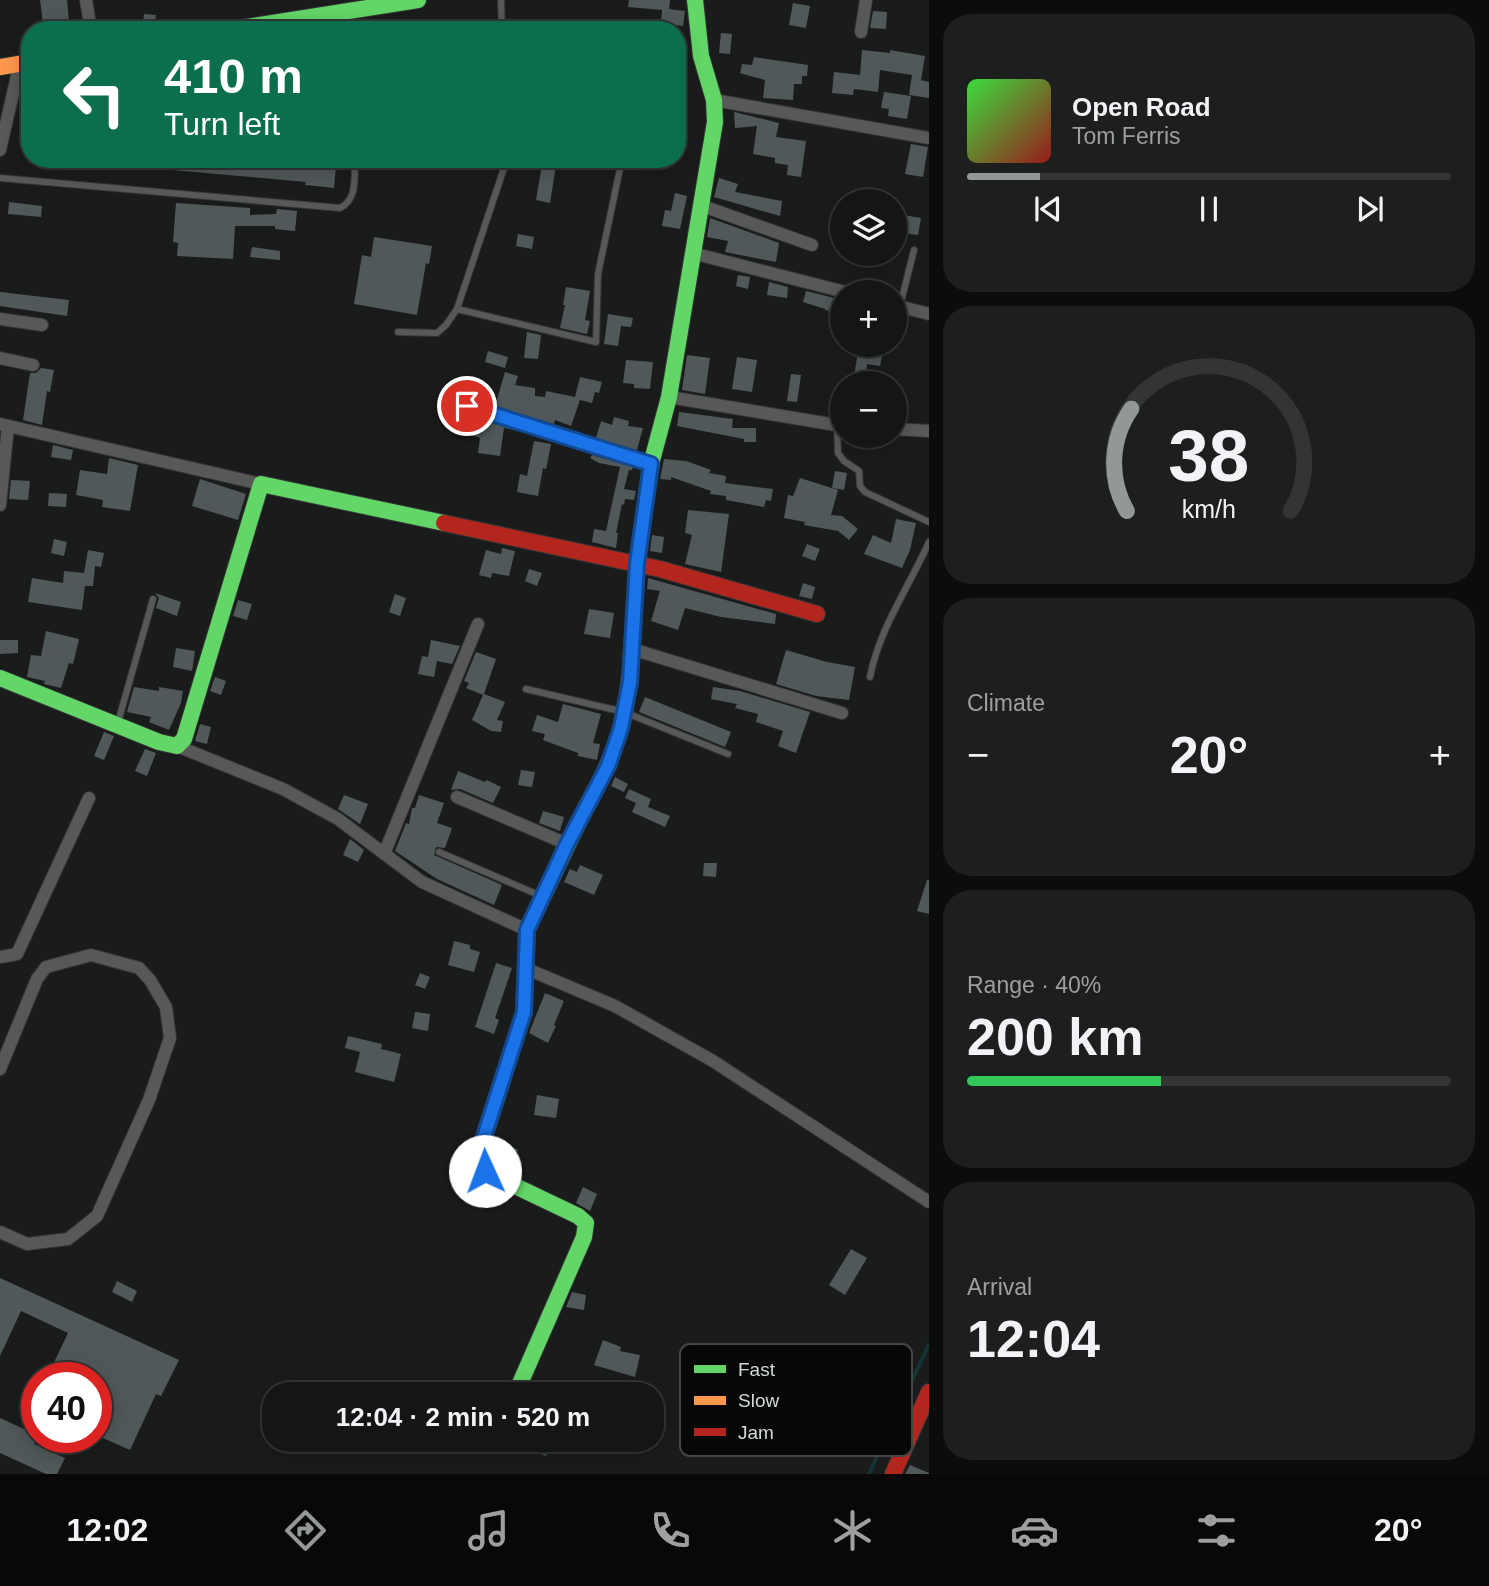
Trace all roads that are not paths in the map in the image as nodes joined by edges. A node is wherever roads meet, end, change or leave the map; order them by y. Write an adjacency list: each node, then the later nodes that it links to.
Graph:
1 (86, 0): 6 (street)
2 (418, 0): 7 (street)
3 (501, 0): 8 (lane)
4 (695, 0): 15 (street)
5 (866, 0): 9 (street)
6 (90, 21)
7 (285, 21)
8 (502, 21)
9 (862, 32)
10 (21, 63): 11 (street)
11 (0, 66)
12 (21, 72): 13 (street)
13 (14, 89): 14 (lane); 17 (street)
14 (21, 89)
15 (715, 100): 16 (street); 22 (street)
16 (929, 138)
17 (0, 150)
18 (354, 168): 21 (lane)
19 (504, 168): 29 (lane)
20 (620, 168): 29 (lane)
21 (0, 178)
22 (700, 205): 23 (street); 25 (street)
23 (812, 245)
24 (914, 250): 26 (lane)
25 (692, 253): 27 (street); 36 (street)
26 (905, 280)
27 (830, 288)
28 (907, 308): 30 (street)
29 (457, 309): 33 (lane)
30 (929, 314)
31 (0, 318): 32 (street)
32 (42, 325)
33 (398, 332)
34 (0, 358): 35 (street)
35 (33, 365)
36 (668, 397): 38 (street); 43 (street)
37 (467, 406): 43 (street)
38 (830, 424)
39 (4, 425): 44 (street); 45 (street)
40 (907, 430): 41 (street)
41 (929, 431)
42 (838, 448): 46 (lane)
43 (651, 464): 48 (street)
44 (261, 484): 48 (street); 59 (street)
45 (0, 505)
46 (929, 522)
47 (929, 542): 53 (lane)
48 (637, 564): 50 (street); 52 (street)
49 (153, 599): 58 (lane)
50 (817, 614)
51 (478, 624): 65 (street)
52 (632, 649): 56 (street); 57 (street)
53 (870, 677)
54 (0, 678): 58 (street)
55 (526, 689): 56 (lane)
56 (624, 712): 60 (lane); 63 (street)
57 (842, 713)
58 (117, 724): 59 (street)
59 (177, 746): 65 (street)
60 (728, 754)
61 (457, 797): 63 (street)
62 (89, 798): 68 (street)
63 (567, 844): 66 (street)
64 (439, 852): 66 (lane)
65 (384, 855): 67 (street)
66 (542, 897): 67 (street)
67 (527, 930): 69 (street)
68 (0, 957)
69 (527, 969): 71 (street); 73 (street)
70 (0, 1069): 72 (street)
71 (929, 1202)
72 (0, 1232)
73 (521, 1382)
74 (929, 1392): 75 (street)
75 (912, 1431)
76 (901, 1456): 77 (street)
77 (893, 1474)

